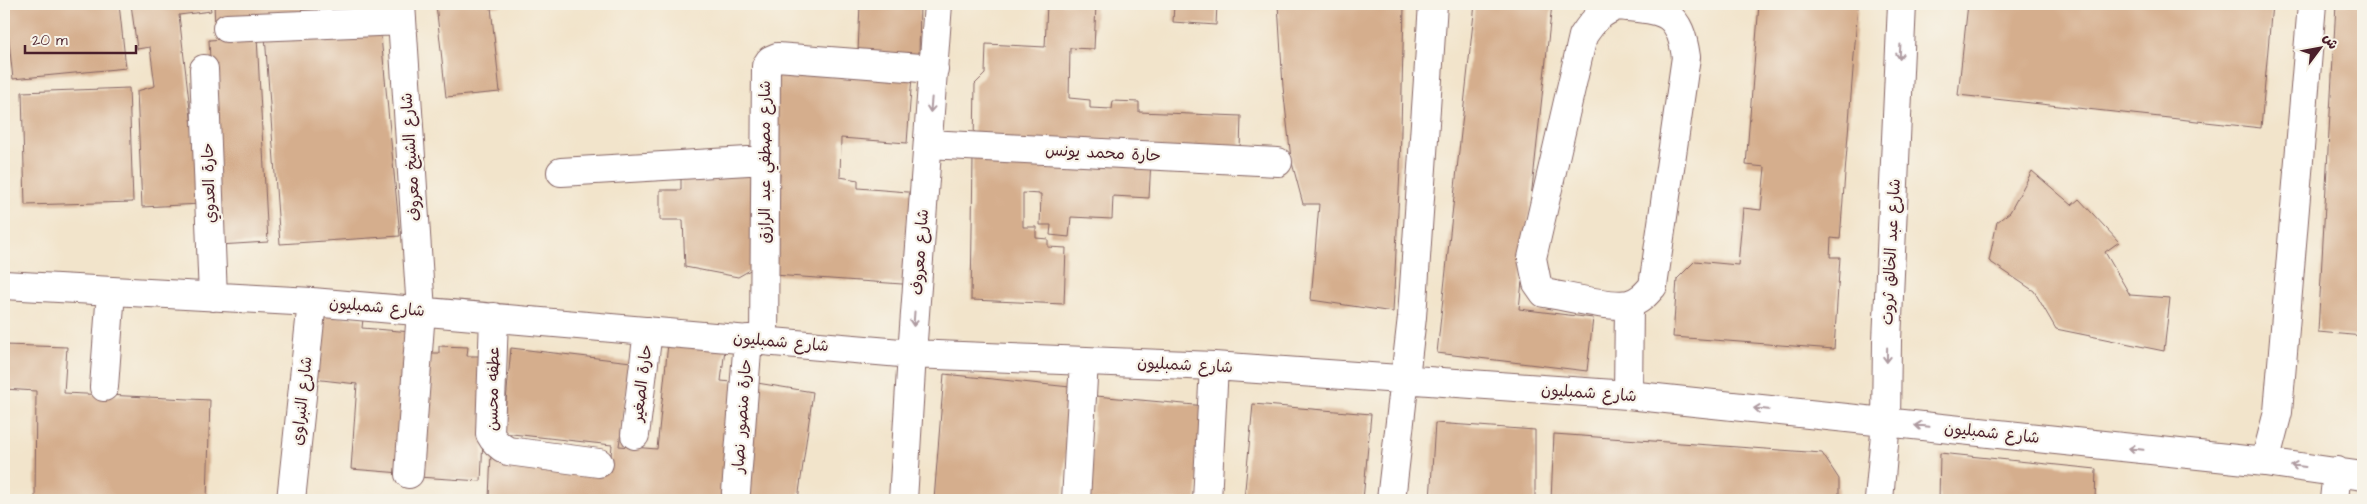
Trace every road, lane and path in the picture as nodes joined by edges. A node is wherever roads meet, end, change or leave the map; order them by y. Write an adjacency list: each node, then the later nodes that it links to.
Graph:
1 (938, 4): 8 (street, شارع معروف)
2 (1433, 4): 25 (street)
3 (1902, 4): 28 (street, شارع عبد الخالق ثروت, one-way to 28)
4 (2312, 4): 30 (street)
5 (401, 12): 6 (street); 18 (street, شارع الشيخ معروف)
6 (228, 28)
7 (204, 68): 15 (street, حارة العدوي)
8 (934, 69): 9 (street, شارع معروف, one-way to 9); 10 (street, شارع مصطفي عبد الرازق)
9 (928, 144): 11 (street, حارة محمد يونس); 22 (street, شارع معروف, one-way to 22)
10 (765, 160): 12 (street); 21 (street, شارع مصطفي عبد الرازق)
11 (1278, 162)
12 (561, 172)
13 (4, 285): 14 (street, شارع شمبليون)
14 (111, 291): 15 (street, شارع شمبليون); 26 (street)
15 (213, 297): 16 (street, شارع شمبليون)
16 (312, 302): 18 (street, شارع شمبليون); 35 (street, شارع النبراوى)
17 (1629, 304): 17 (street); 27 (street)
18 (421, 310): 19 (street, شارع شمبليون); 32 (street, شارع الشيخ معروف)
19 (494, 317): 20 (street, شارع شمبليون); 31 (street, عطفه محسن)
20 (648, 331): 21 (street, شارع شمبليون); 29 (street, حارة الصغير)
21 (756, 340): 22 (street, شارع شمبليون); 34 (street, حارة منصور نصار)
22 (912, 354): 23 (street, شارع شمبليون); 36 (street, شارع معروف)
23 (1084, 361): 24 (street, شارع شمبليون); 37 (street)
24 (1214, 366): 25 (street, شارع شمبليون); 38 (street)
25 (1405, 381): 27 (street, شارع شمبليون); 39 (street)
26 (104, 387)
27 (1628, 395): 28 (street, شارع شمبليون, one-way to 27)
28 (1886, 422): 30 (street, شارع شمبليون, one-way to 28); 40 (street, شارع عبد الخالق ثروت)
29 (635, 435)
30 (2265, 462): 33 (street, شارع شمبليون, one-way to 30)
31 (598, 463)
32 (409, 474)
33 (2350, 474): 41 (street)
34 (736, 492)
35 (291, 500)
36 (904, 500)
37 (1076, 500)
38 (1207, 500)
39 (1391, 500)
40 (1879, 500)
41 (2334, 500)

